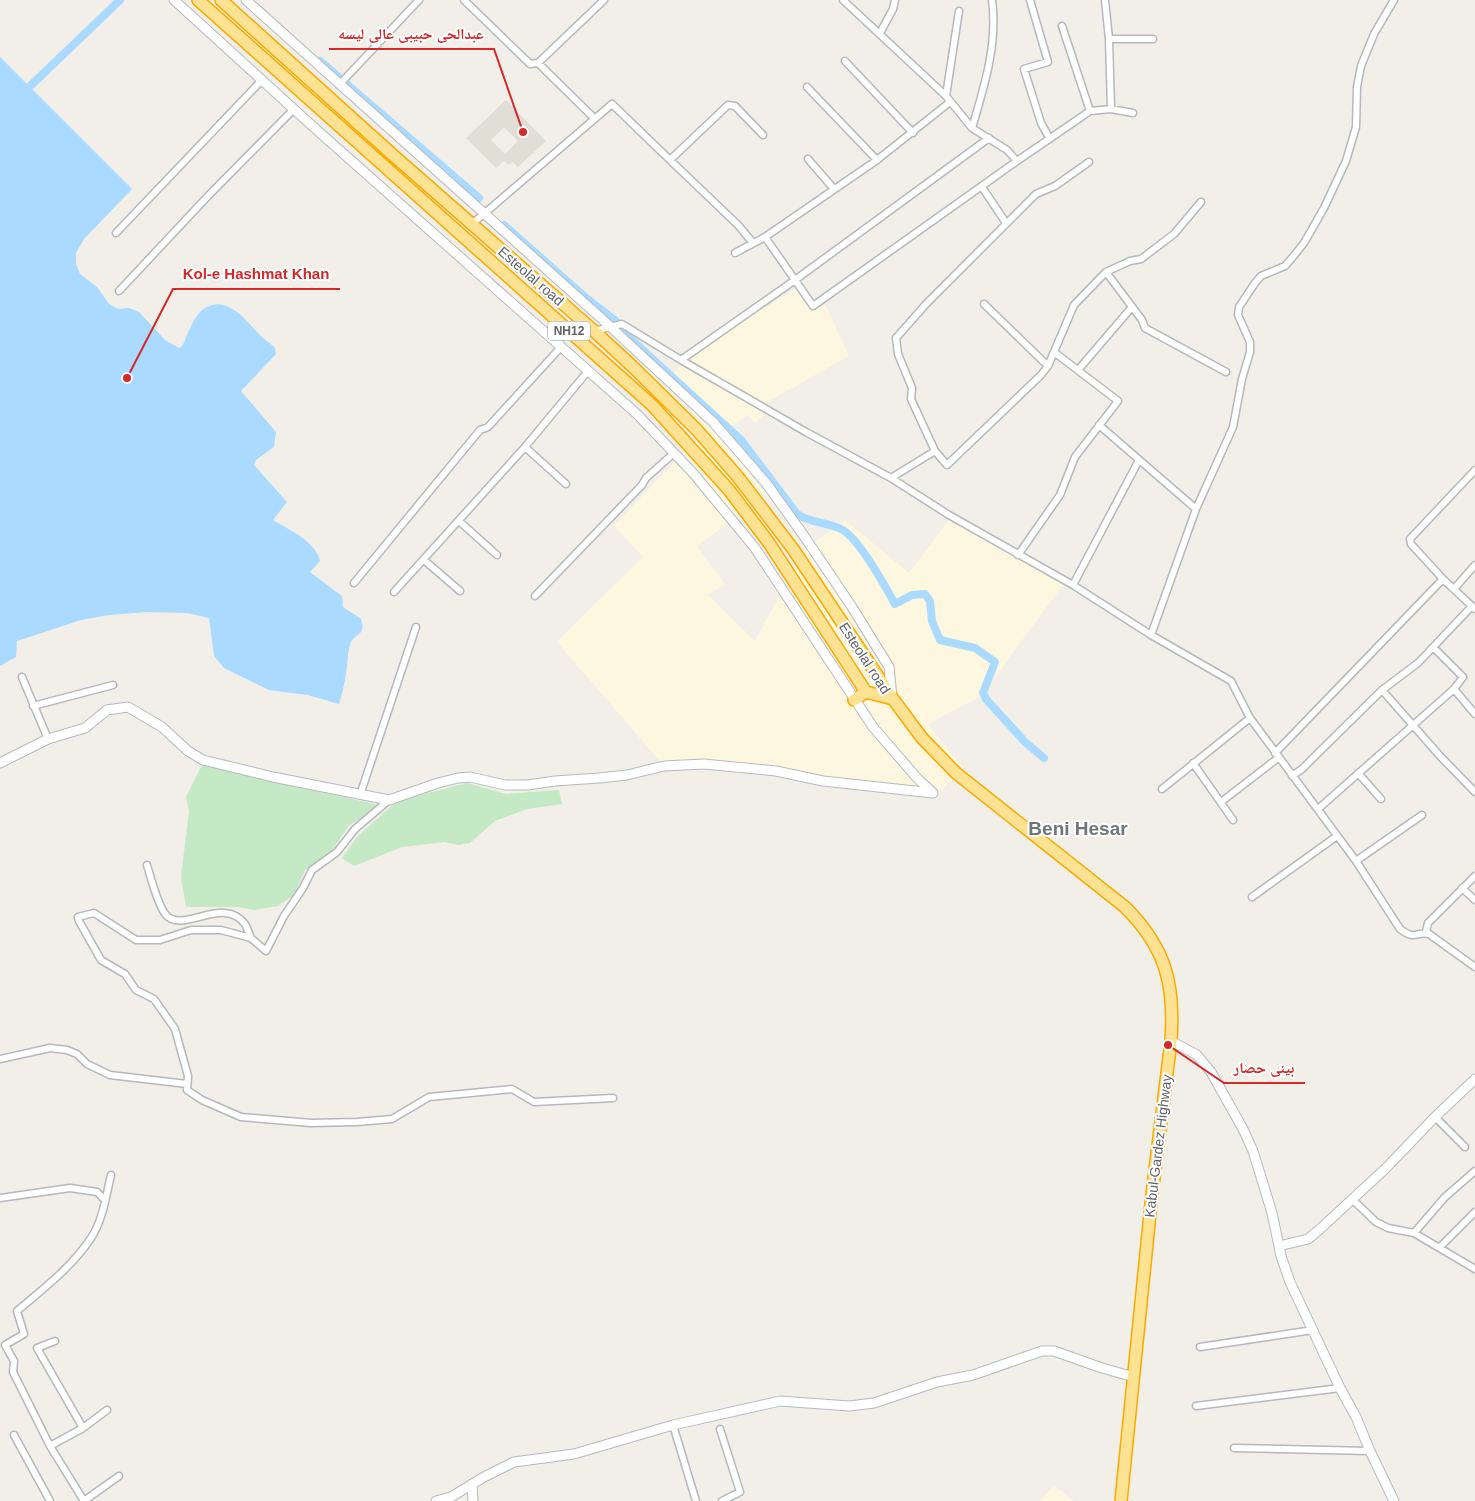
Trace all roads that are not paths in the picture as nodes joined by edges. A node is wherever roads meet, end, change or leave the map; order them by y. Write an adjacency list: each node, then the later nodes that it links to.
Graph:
1 (174, 0): 21 (street)
2 (198, 0): 94 (highway, Esteolal road / NH12)
3 (221, 0): 46 (highway, Esteolal road / NH12)
4 (246, 0): 22 (street)
5 (419, 0): 22 (street)
6 (464, 0): 20 (street)
7 (604, 0): 20 (street)
8 (843, 0): 16 (street)
9 (895, 0): 16 (street)
10 (992, 0): 31 (street)
11 (1030, 0): 35 (street)
12 (1105, 0): 17 (street)
13 (1394, 0): 73 (street)
14 (959, 11): 24 (street)
15 (1062, 26): 28 (street)
16 (880, 33): 24 (street)
17 (1109, 39): 18 (street); 27 (street)
18 (1153, 39)
19 (845, 61): 32 (street)
20 (538, 63): 30 (street)
21 (262, 80): 26 (street); 47 (street)
22 (342, 82): 44 (street)
23 (807, 87): 38 (street)
24 (946, 96): 25 (street)
25 (950, 102): 31 (street); 32 (street)
26 (294, 109): 53 (street); 58 (street)
27 (1111, 109): 28 (street); 29 (street)
28 (1090, 111): 35 (street)
29 (1133, 113)
30 (595, 119): 37 (street); 44 (street)
31 (972, 128): 34 (street)
32 (913, 133): 38 (street)
33 (763, 135): 37 (street)
34 (989, 138): 39 (street); 52 (street)
35 (1050, 139): 39 (street)
36 (808, 159): 42 (street)
37 (670, 160): 49 (street)
38 (877, 160): 42 (street)
39 (1017, 161): 41 (street)
40 (1089, 162): 45 (street)
41 (982, 187): 45 (street); 52 (street)
42 (834, 189): 48 (street)
43 (1201, 202): 51 (street)
44 (484, 213): 46 (street); 56 (street)
45 (1006, 223): 67 (street)
46 (472, 224): 57 (highway, Esteolal road / NH12)
47 (116, 233)
48 (765, 237): 49 (street); 52 (street)
49 (753, 243): 50 (street)
50 (735, 253)
51 (1106, 272): 55 (street); 59 (street)
52 (795, 280): 60 (street)
53 (119, 291)
54 (984, 304): 61 (street)
55 (1132, 307): 62 (street); 64 (street)
56 (610, 327): 57 (street); 60 (street); 95 (street)
57 (594, 331): 95 (highway, Esteolal road / NH12)
58 (561, 347): 63 (street); 80 (street)
59 (1054, 352): 61 (street); 62 (street)
60 (681, 360): 71 (street)
61 (1048, 366): 67 (street)
62 (1078, 370): 65 (street)
63 (588, 371): 66 (street); 68 (street)
64 (1226, 372)
65 (1099, 425): 69 (street); 76 (street)
66 (526, 448): 72 (street); 74 (street)
67 (935, 451): 71 (street)
68 (674, 452): 85 (street); 96 (street)
69 (1139, 460): 73 (street); 81 (street)
70 (1475, 470): 79 (street)
71 (891, 478): 76 (street)
72 (566, 484)
73 (1196, 509): 88 (street)
74 (459, 521): 75 (street); 77 (street)
75 (497, 554)
76 (1018, 555): 81 (street)
77 (424, 560): 83 (street); 84 (street)
78 (1475, 566): 82 (street)
79 (1444, 579): 82 (street); 102 (street)
80 (354, 583)
81 (1073, 585): 88 (street)
82 (1454, 589): 86 (street)
83 (460, 591)
84 (394, 592)
85 (535, 596)
86 (1473, 608): 89 (street)
87 (416, 627): 109 (street)
88 (1151, 635): 99 (street)
89 (1433, 647): 92 (street); 93 (street)
90 (22, 677): 97 (street)
91 (113, 685): 97 (street)
92 (1454, 689): 98 (street); 100 (street)
93 (1382, 690): 100 (street); 106 (street)
94 (866, 692): 95 (highway, Esteolal road); 96 (highway)
95 (893, 699): 126 (highway, Kabul-Gardez Highway / NH12)
96 (854, 700): 111 (street)
97 (34, 706): 101 (street)
98 (1475, 714)
99 (1250, 718): 102 (street); 104 (street)
100 (1413, 724): 105 (street); 107 (street)
101 (48, 739): 103 (street); 109 (street)
102 (1276, 755): 106 (street); 112 (street)
103 (0, 763)
104 (1193, 763): 108 (street); 112 (street)
105 (1358, 773): 110 (street); 113 (street)
106 (1292, 776): 113 (street)
107 (1474, 788)
108 (1162, 790)
109 (360, 795): 111 (street)
110 (1381, 799)
111 (389, 800): 124 (street)
112 (1220, 802): 115 (street)
113 (1318, 809): 116 (street)
114 (1422, 815): 117 (street)
115 (1234, 820)
116 (1337, 836): 117 (street); 121 (street)
117 (1356, 861): 123 (street)
118 (147, 865): 124 (street)
119 (1475, 876): 120 (street)
120 (1462, 888): 122 (street); 123 (street)
121 (1252, 897)
122 (1475, 900)
123 (1426, 932): 125 (street)
124 (251, 938): 129 (street)
125 (1475, 967)
126 (1171, 1041): 140 (street); 146 (highway, Kabul-Gardez Highway / NH12)
127 (0, 1059): 129 (street)
128 (1475, 1079): 131 (street)
129 (187, 1084): 130 (street)
130 (613, 1098)
131 (1435, 1117): 132 (street); 136 (street)
132 (1465, 1148)
133 (1475, 1171): 139 (street)
134 (111, 1175): 137 (street)
135 (0, 1198): 137 (street)
136 (1352, 1199): 139 (street); 140 (street)
137 (105, 1200): 154 (street)
138 (1475, 1212): 141 (street)
139 (1414, 1233): 141 (street)
140 (1279, 1246): 143 (street)
141 (1440, 1247): 142 (street)
142 (1475, 1270)
143 (1313, 1330): 145 (street); 147 (street)
144 (55, 1341): 151 (street)
145 (1200, 1348)
146 (1134, 1377): 150 (street); 165 (highway, Kabul-Gardez Highway / NH12)
147 (1340, 1388): 148 (street); 156 (street)
148 (1196, 1406)
149 (107, 1410): 151 (street)
150 (672, 1426): 158 (street); 163 (street)
151 (83, 1428): 154 (street)
152 (720, 1429): 164 (street)
153 (14, 1435): 159 (street)
154 (50, 1446): 160 (street)
155 (1234, 1448): 156 (street)
156 (1370, 1451): 166 (street)
157 (119, 1476): 160 (street)
158 (472, 1484): 161 (street); 162 (street)
159 (50, 1501)
160 (84, 1501)
161 (436, 1501)
162 (474, 1501)
163 (696, 1501)
164 (722, 1501)
165 (1120, 1501)
166 (1394, 1501)

